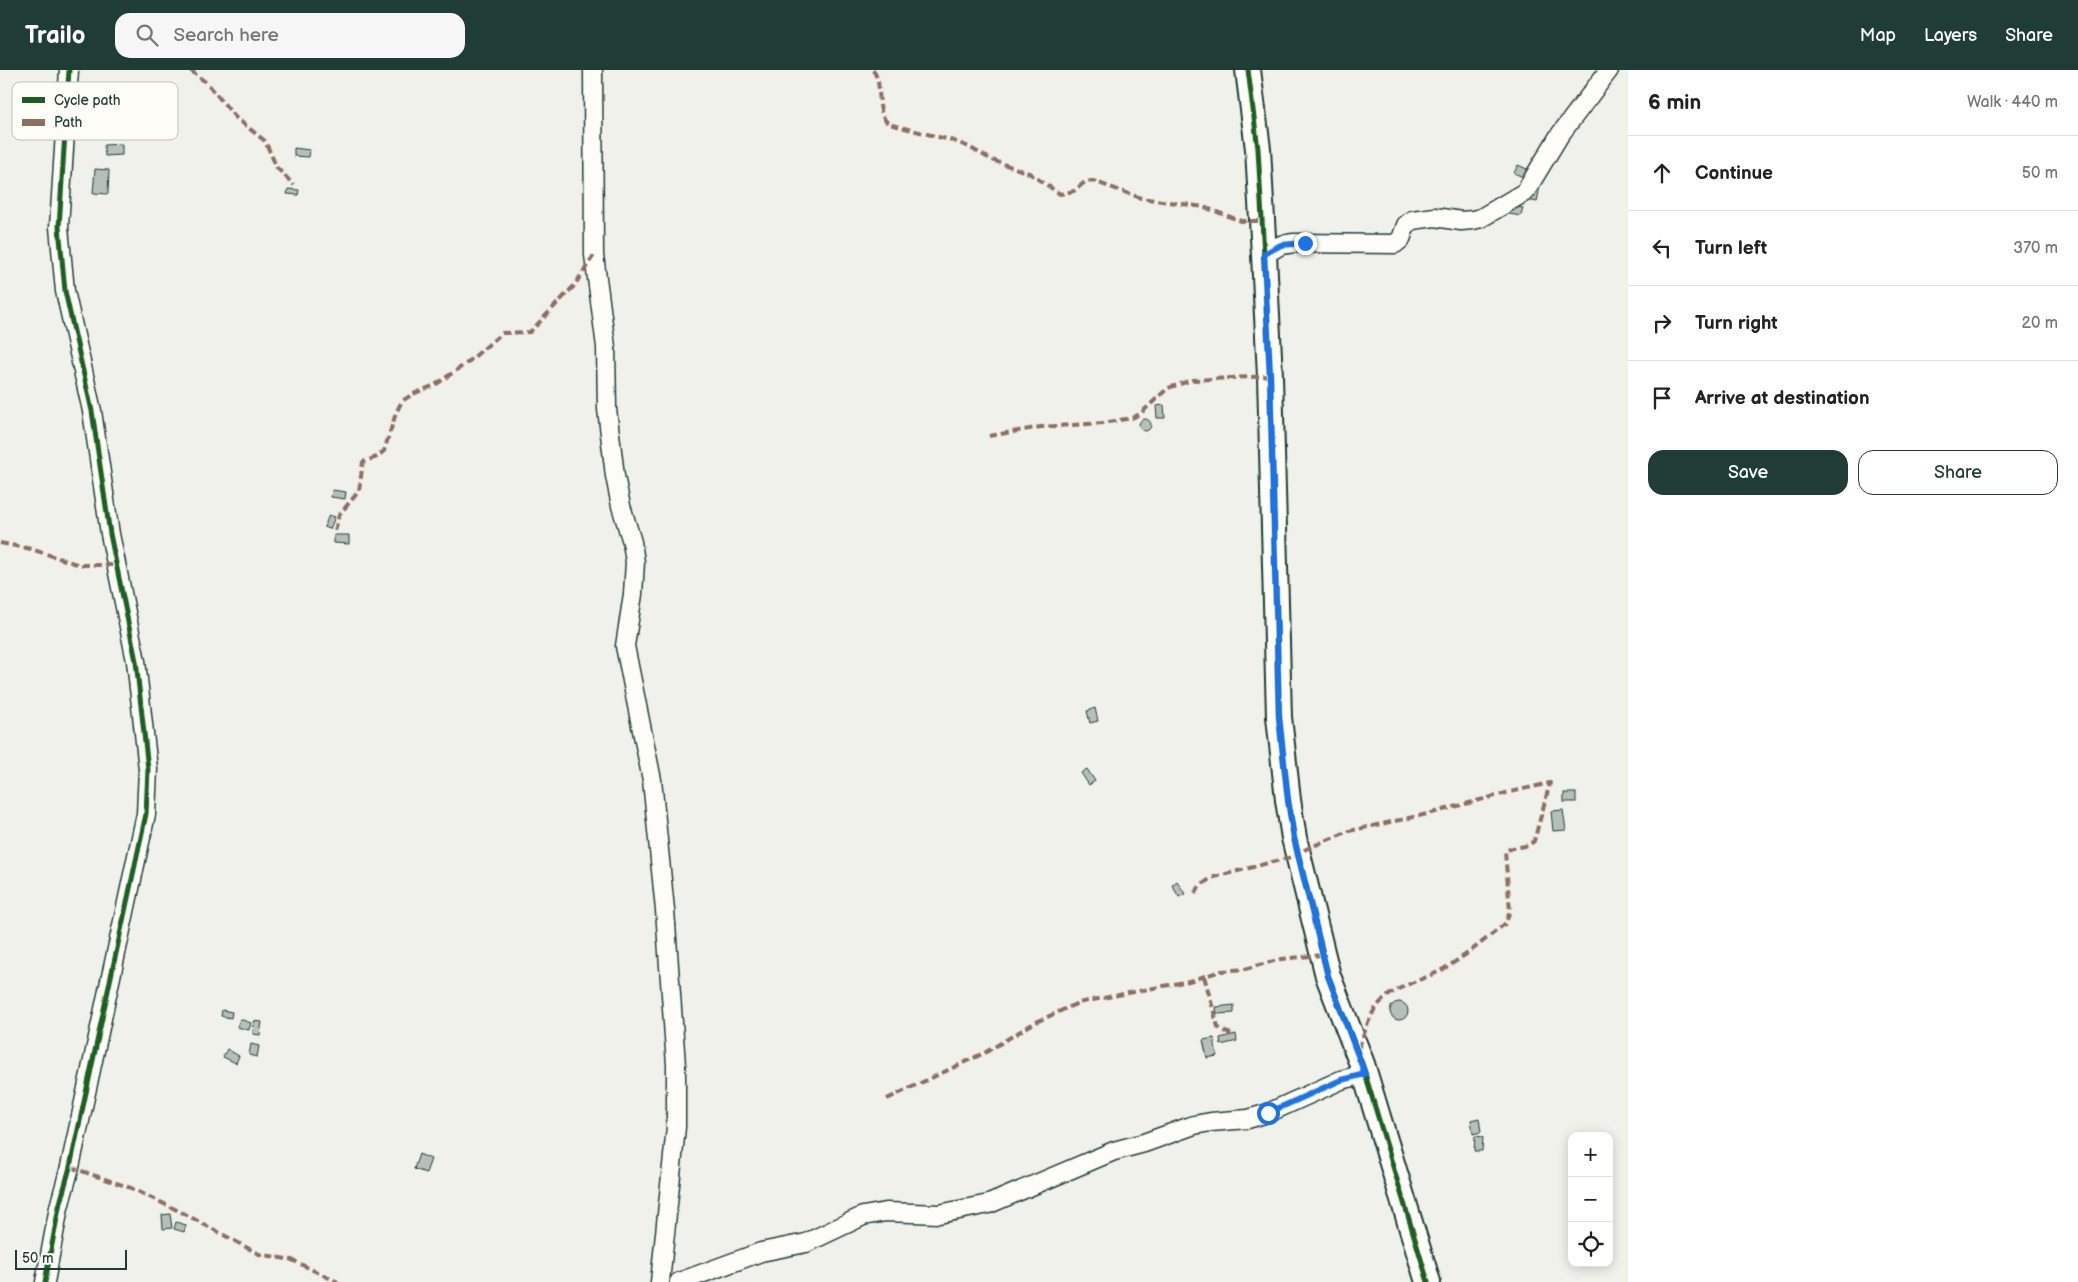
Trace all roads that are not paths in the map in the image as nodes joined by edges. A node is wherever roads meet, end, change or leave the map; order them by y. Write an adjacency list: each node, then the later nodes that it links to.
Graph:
1 (593, 70): 8 (street)
2 (1248, 70): 5 (street)
3 (1609, 70): 5 (street)
4 (64, 140): 7 (street)
5 (1264, 254): 6 (street)
6 (1365, 1074): 9 (street); 10 (street)
7 (45, 1282)
8 (660, 1282)
9 (679, 1282)
10 (1428, 1282)

